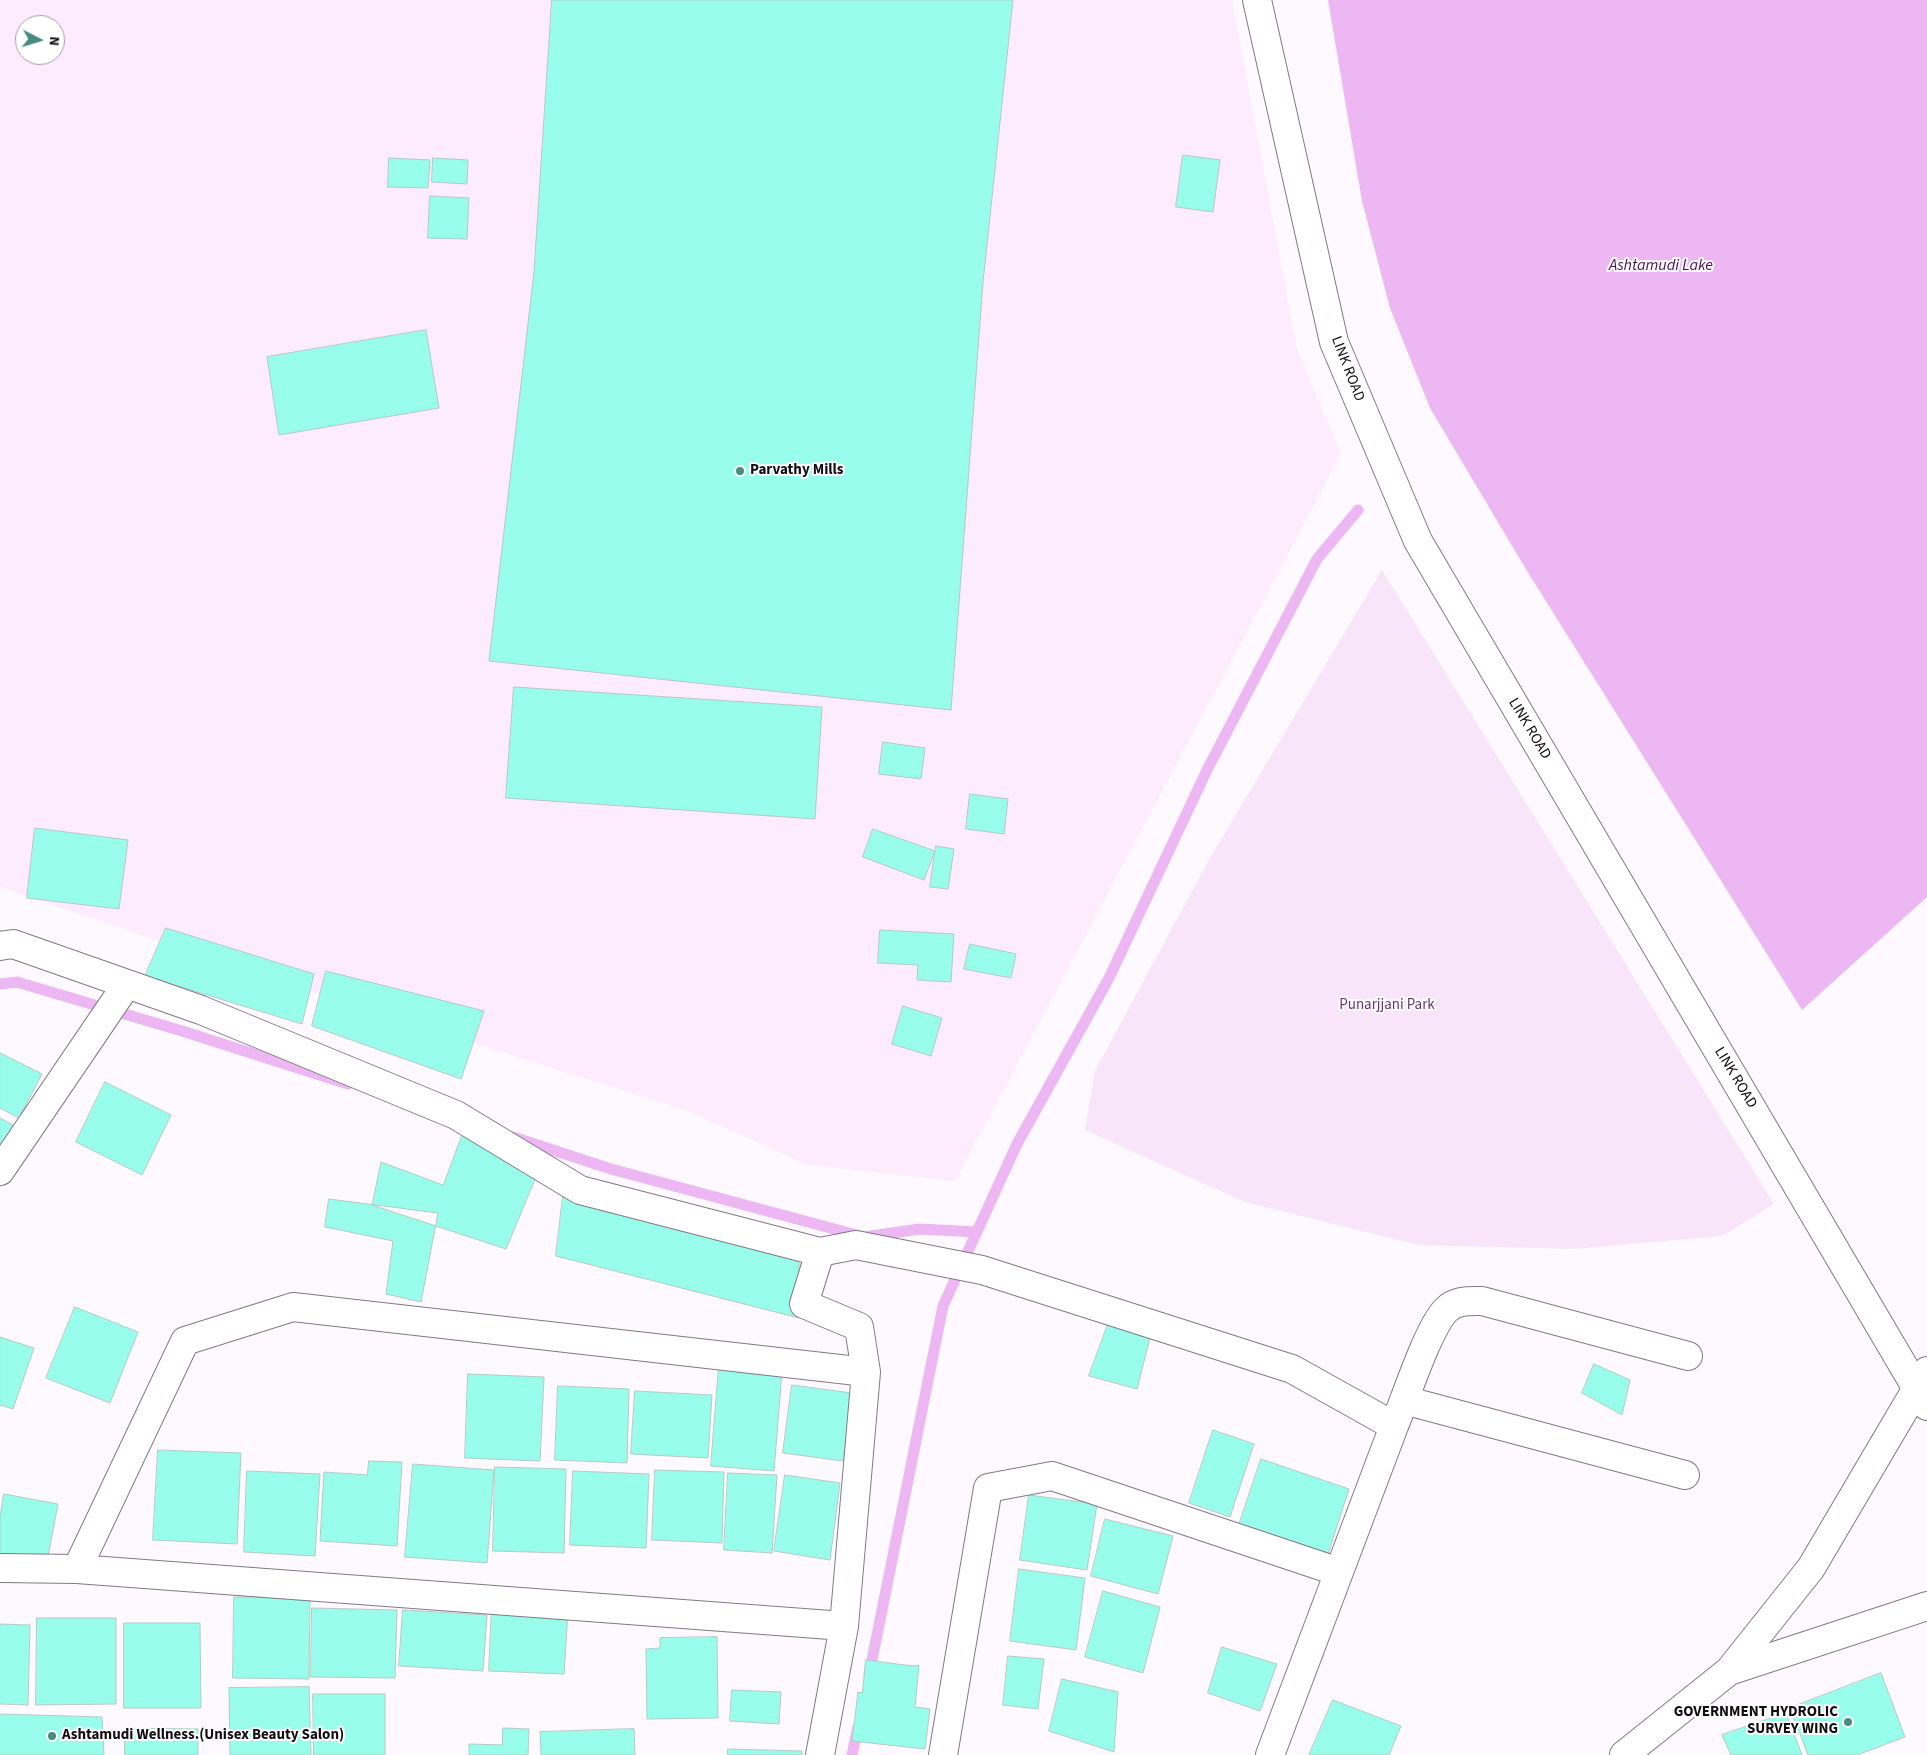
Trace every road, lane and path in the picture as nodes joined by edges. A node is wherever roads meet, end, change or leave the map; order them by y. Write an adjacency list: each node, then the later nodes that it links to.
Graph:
1 (1257, 0): 8 (street, LINK ROAD)
2 (0, 946): 3 (street)
3 (128, 984): 4 (street); 5 (street)
4 (0, 1171)
5 (820, 1252): 7 (street); 10 (street)
6 (1688, 1356): 9 (street)
7 (866, 1372): 13 (street); 16 (street)
8 (1924, 1388): 17 (street)
9 (1404, 1400): 10 (street); 11 (street)
10 (1394, 1426): 14 (street)
11 (1685, 1475)
12 (0, 1568): 13 (street)
13 (77, 1569): 16 (street)
14 (1339, 1572): 19 (street); 20 (street)
15 (1927, 1606): 17 (street)
16 (844, 1626): 18 (street)
17 (1729, 1671): 21 (street)
18 (820, 1755)
19 (943, 1755)
20 (1270, 1755)
21 (1624, 1755)

